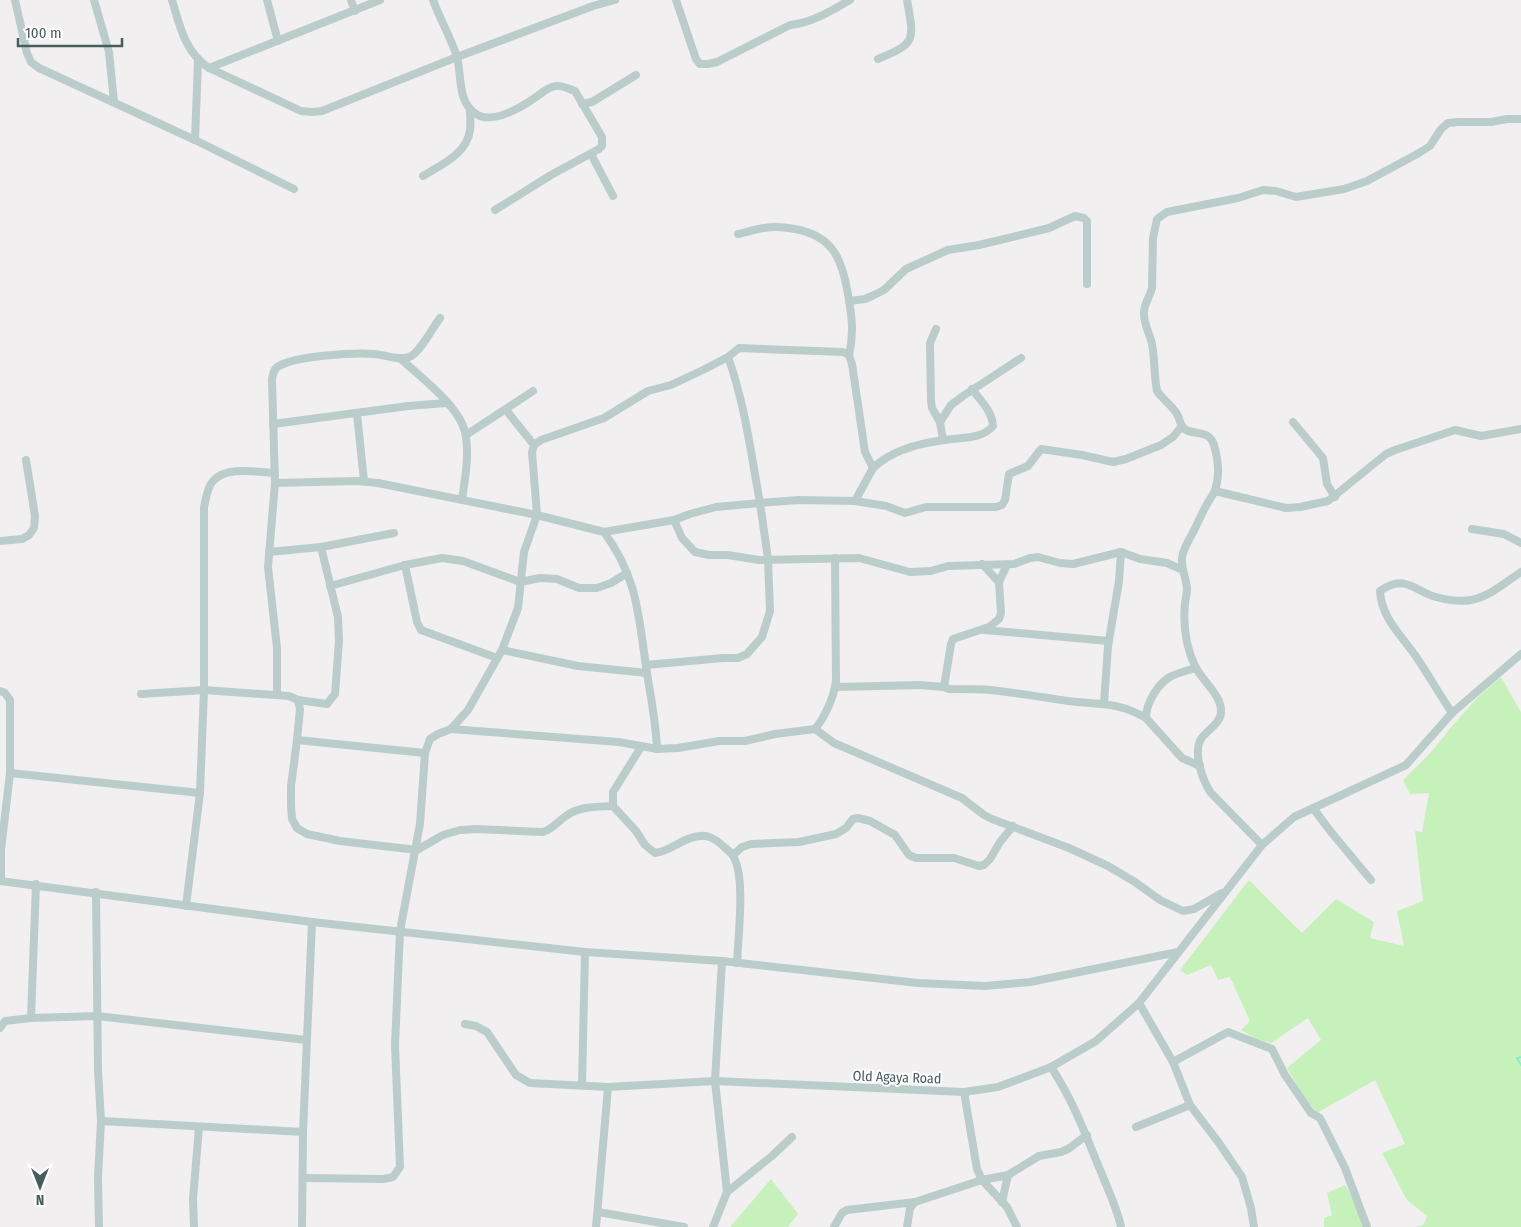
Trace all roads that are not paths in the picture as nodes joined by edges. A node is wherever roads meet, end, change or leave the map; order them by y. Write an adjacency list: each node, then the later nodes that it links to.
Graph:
1 (15, 0): 20 (street)
2 (94, 0): 20 (street)
3 (172, 0): 17 (street)
4 (267, 0): 14 (street)
5 (351, 0): 13 (street)
6 (380, 0): 13 (street)
7 (433, 0): 15 (street)
8 (615, 0): 12 (street)
9 (676, 0): 10 (street)
10 (850, 0)
11 (907, 0): 16 (street)
12 (592, 3): 15 (street)
13 (355, 11): 14 (street)
14 (278, 41): 18 (street)
15 (457, 57): 18 (street); 22 (street)
16 (878, 59)
17 (198, 61): 18 (street); 24 (street)
18 (209, 68)
19 (636, 75): 21 (street)
20 (114, 102): 24 (street)
21 (582, 104): 22 (street); 25 (street)
22 (470, 110): 26 (street)
23 (1521, 119): 47 (street)
24 (195, 140): 27 (street)
25 (590, 154): 28 (street); 29 (street)
26 (423, 176)
27 (294, 189)
28 (613, 196)
29 (495, 210)
30 (738, 234): 32 (street)
31 (1087, 284): 32 (street)
32 (849, 301): 35 (street)
33 (440, 318): 37 (street)
34 (936, 329): 44 (street)
35 (849, 355): 36 (street); 53 (street)
36 (728, 357): 51 (street); 61 (street)
37 (400, 358): 41 (street); 46 (street)
38 (1022, 358): 39 (street)
39 (972, 389): 44 (street); 50 (street)
40 (533, 391): 42 (street)
41 (447, 402): 43 (street); 49 (street)
42 (506, 410): 49 (street); 51 (street)
43 (357, 414): 46 (street); 55 (street)
44 (940, 422): 50 (street)
45 (1293, 422): 58 (street)
46 (273, 424): 54 (street)
47 (1182, 426): 57 (street); 60 (street)
48 (1521, 428): 58 (street)
49 (466, 435): 59 (street)
50 (943, 440): 53 (street)
51 (534, 446): 62 (street)
52 (26, 460): 67 (street)
53 (873, 468): 60 (street)
54 (274, 473): 56 (street); 92 (street)
55 (364, 481): 56 (street); 59 (street)
56 (275, 483): 70 (street)
57 (1214, 491): 58 (street); 77 (street)
58 (1335, 497)
59 (462, 499): 62 (street)
60 (855, 501): 61 (street)
61 (760, 503): 63 (street); 73 (street)
62 (537, 515): 65 (street); 80 (street)
63 (674, 520): 65 (street); 73 (street)
64 (1472, 529): 68 (street)
65 (604, 532): 79 (street)
66 (394, 533): 69 (street)
67 (0, 541)
68 (1521, 544)
69 (321, 547): 70 (street); 82 (street)
70 (269, 552): 95 (street)
71 (1121, 552): 76 (street); 77 (street); 84 (street)
72 (835, 558): 73 (street); 74 (street); 90 (street)
73 (768, 559): 89 (street)
74 (982, 564): 76 (street); 81 (street)
75 (406, 565): 80 (street); 82 (street); 87 (street)
76 (1007, 565): 81 (street)
77 (1184, 570): 88 (street)
78 (1521, 572): 98 (street)
79 (627, 573): 80 (street); 89 (street)
80 (520, 582): 85 (street)
81 (999, 582): 83 (street)
82 (330, 586): 96 (street)
83 (980, 630): 84 (street); 91 (street)
84 (1109, 641): 97 (street)
85 (502, 650): 87 (street); 89 (street)
86 (1521, 654): 98 (street, Old Agaya Road)
87 (497, 658): 100 (street)
88 (1196, 668): 99 (street); 106 (street)
89 (646, 669): 104 (street)
90 (836, 687): 91 (street); 101 (street)
91 (944, 687): 97 (street)
92 (204, 690): 94 (street); 95 (street); 108 (street)
93 (0, 691): 107 (street)
94 (142, 694)
95 (276, 695): 96 (street)
96 (298, 700): 102 (street)
97 (1104, 703): 99 (street)
98 (1452, 713): 110 (street, Old Agaya Road)
99 (1146, 718): 106 (street)
100 (451, 729): 103 (street); 105 (street)
101 (815, 729): 104 (street); 111 (street)
102 (297, 740): 105 (street); 113 (street)
103 (641, 747): 104 (street); 109 (street)
104 (657, 749)
105 (425, 753): 113 (street)
106 (1200, 766): 112 (street)
107 (10, 773): 108 (street); 116 (street)
108 (200, 794): 120 (street)
109 (613, 806): 113 (street); 114 (street)
110 (1313, 808): 112 (street, Old Agaya Road); 115 (street)
111 (1013, 826): 114 (street); 119 (street)
112 (1262, 845): 119 (street, Old Agaya Road)
113 (417, 850): 122 (street)
114 (733, 855): 126 (street)
115 (1371, 880)
116 (0, 881): 117 (street)
117 (36, 884): 118 (street); 129 (street)
118 (96, 892): 120 (street); 128 (street)
119 (1224, 892): 124 (street, Old Agaya Road)
120 (186, 906): 121 (street)
121 (312, 922): 122 (street); 132 (street)
122 (400, 931): 123 (street); 147 (street)
123 (585, 952): 125 (street); 136 (street)
124 (1178, 952): 126 (street); 127 (street, Old Agaya Road)
125 (722, 961): 126 (street); 135 (street)
126 (737, 963)
127 (1139, 1004): 133 (street); 134 (street, Old Agaya Road)
128 (97, 1016): 129 (street); 132 (street); 140 (street)
129 (31, 1018): 131 (street)
130 (465, 1024): 136 (street, Old Agaya Road)
131 (0, 1028)
132 (306, 1040): 143 (street)
133 (1173, 1062): 139 (street); 164 (street)
134 (1051, 1067): 138 (street, Old Agaya Road); 144 (street)
135 (715, 1080): 137 (street, Old Agaya Road); 138 (street, Old Agaya Road); 149 (street)
136 (582, 1085): 137 (street, Old Agaya Road)
137 (608, 1087): 152 (street)
138 (964, 1092): 148 (street)
139 (1190, 1105): 142 (street); 163 (street)
140 (100, 1121): 141 (street); 153 (street)
141 (199, 1127): 143 (street); 154 (street)
142 (1136, 1127)
143 (303, 1132): 147 (street)
144 (1087, 1135): 146 (street); 162 (street)
145 (792, 1138): 149 (street)
146 (1008, 1175): 148 (street); 151 (street)
147 (304, 1178): 155 (street)
148 (982, 1180): 150 (street); 151 (street)
149 (727, 1192): 158 (street)
150 (915, 1202): 159 (street); 160 (street)
151 (1002, 1202): 161 (street)
152 (598, 1212): 156 (street); 157 (street)
153 (99, 1227)
154 (194, 1227)
155 (302, 1227)
156 (596, 1227)
157 (684, 1227)
158 (713, 1227)
159 (834, 1227)
160 (907, 1227)
161 (1017, 1227)
162 (1121, 1227)
163 (1254, 1227)
164 (1367, 1227)

